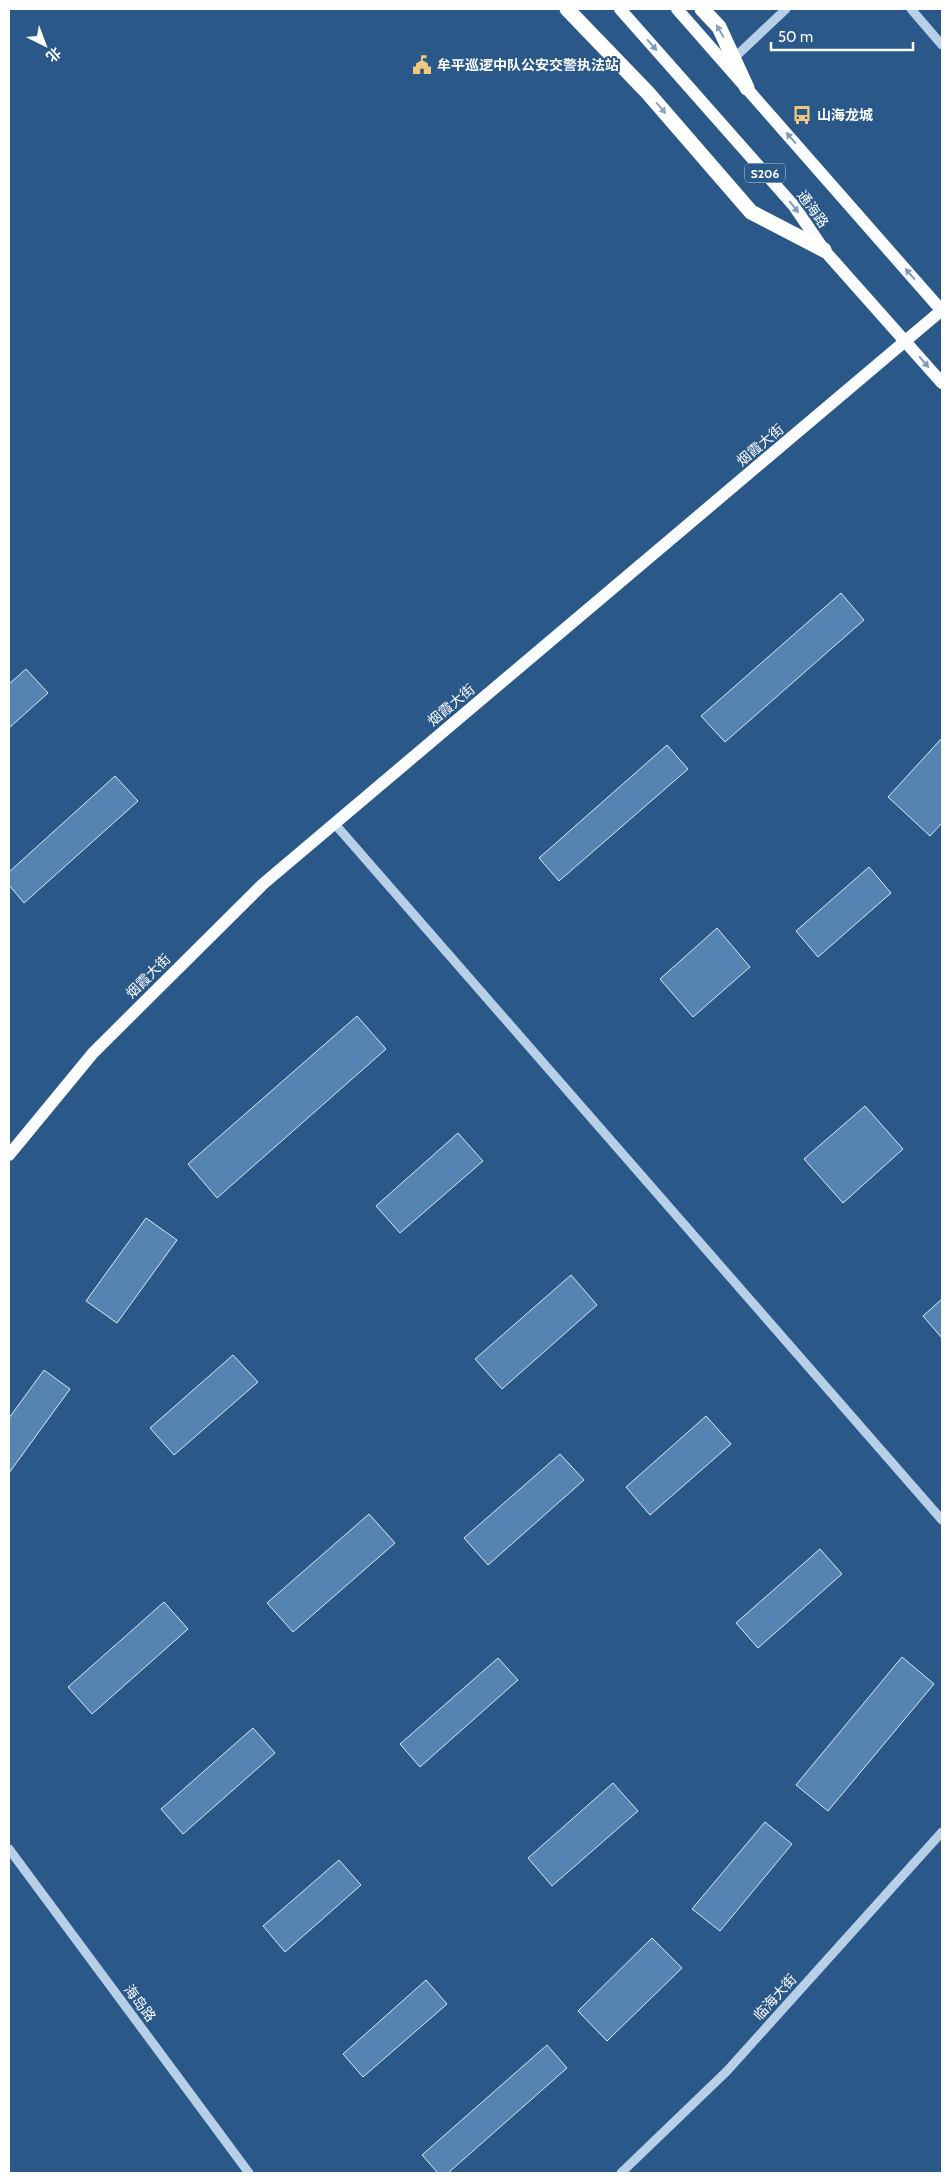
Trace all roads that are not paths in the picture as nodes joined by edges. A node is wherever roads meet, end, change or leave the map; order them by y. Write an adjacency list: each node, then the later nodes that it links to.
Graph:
1 (567, 9): 10 (highway, one-way to 10)
2 (620, 9): 10 (main road, 通海路 / S206, one-way to 10)
3 (677, 9): 8 (main road)
4 (702, 9): 8 (highway, one-way to 4)
5 (786, 9): 8 (street)
6 (911, 9): 7 (street)
7 (942, 45)
8 (730, 62): 9 (highway)
9 (747, 88): 11 (main road, 通海路, one-way to 9)
10 (824, 250): 12 (main road, 通海路 / S206)
11 (942, 310): 12 (main road, 烟霞大街)
12 (906, 341): 13 (main road, 通海路 / S206, one-way to 13); 14 (main road, 烟霞大街)
13 (942, 382)
14 (334, 824): 15 (main road, 烟霞大街); 16 (street)
15 (9, 1155)
16 (942, 1520)
17 (942, 1832): 20 (street, 临海大街)
18 (9, 1849): 19 (street, 海岛路)
19 (249, 2173)
20 (621, 2173)

